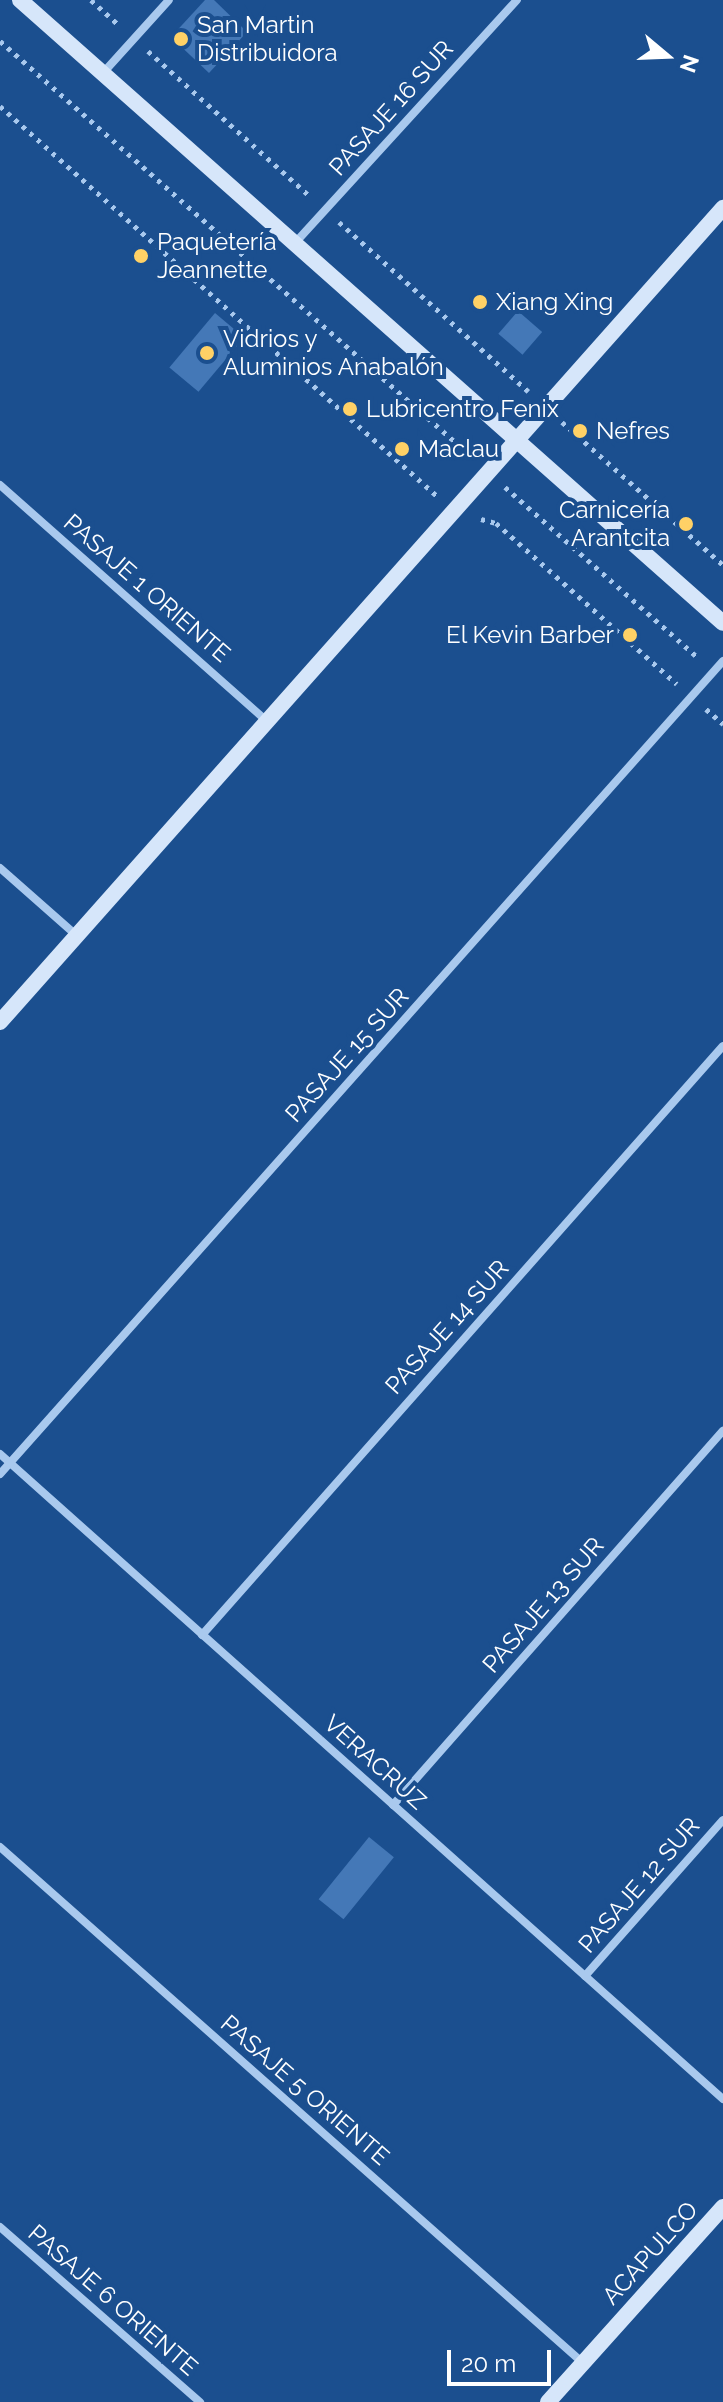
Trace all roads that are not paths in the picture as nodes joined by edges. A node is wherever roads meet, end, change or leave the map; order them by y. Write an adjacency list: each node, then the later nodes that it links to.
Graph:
1 (20, 0): 4 (main road)
2 (169, 0): 4 (street)
3 (517, 0): 6 (street, PASAJE 16 SUR)
4 (103, 73): 6 (main road)
5 (723, 208): 7 (main road)
6 (295, 243): 7 (main road)
7 (516, 440): 9 (main road); 11 (main road)
8 (0, 485): 11 (street, PASAJE 1 ORIENTE)
9 (723, 623)
10 (723, 661): 18 (street, PASAJE 15 SUR)
11 (267, 721): 13 (main road)
12 (0, 868): 13 (street)
13 (76, 935): 14 (main road)
14 (0, 1022)
15 (723, 1046): 20 (street, PASAJE 14 SUR)
16 (723, 1431): 21 (street, PASAJE 13 SUR)
17 (0, 1454): 18 (street, VERACRUZ)
18 (10, 1463): 19 (street, PASAJE 15 SUR); 20 (street, VERACRUZ)
19 (0, 1474)
20 (202, 1635): 21 (street, VERACRUZ)
21 (393, 1805): 24 (street, VERACRUZ)
22 (723, 1820): 24 (street, PASAJE 12 SUR)
23 (0, 1847): 28 (street, PASAJE 5 ORIENTE)
24 (585, 1976): 25 (street, VERACRUZ)
25 (723, 2099)
26 (723, 2207): 28 (main road, ACAPULCO)
27 (0, 2227): 29 (street, PASAJE 6 ORIENTE)
28 (583, 2363): 30 (main road, ACAPULCO)
29 (200, 2402)
30 (548, 2402)

